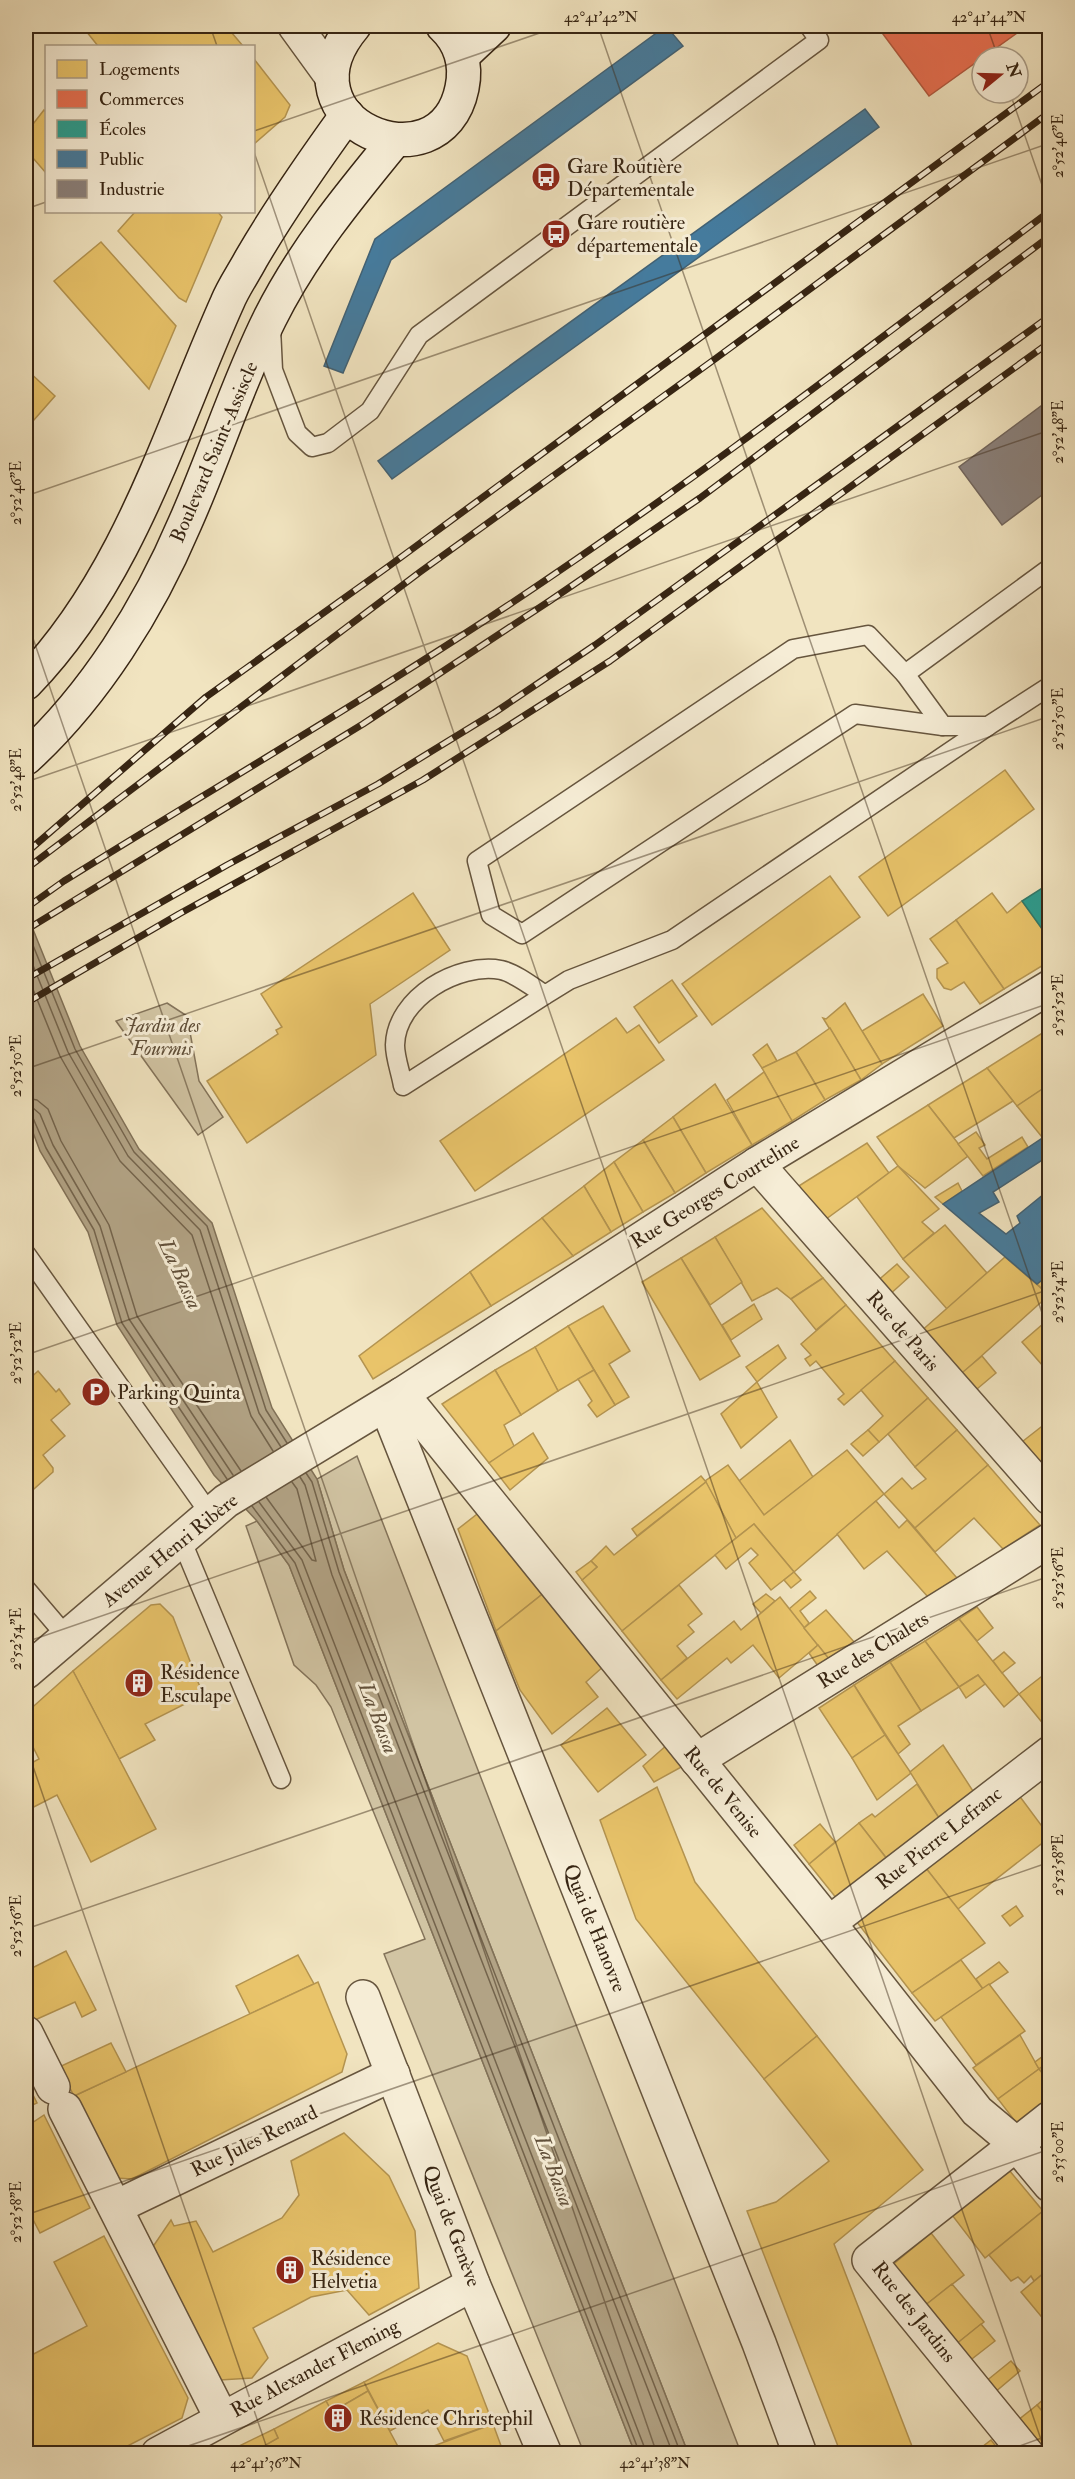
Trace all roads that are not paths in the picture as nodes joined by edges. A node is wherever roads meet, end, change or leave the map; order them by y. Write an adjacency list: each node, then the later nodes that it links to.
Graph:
1 (296, 26): 7 (street)
2 (354, 26): 7 (street)
3 (442, 26): 6 (street)
4 (494, 26): 6 (street)
5 (808, 26): 10 (lane)
6 (462, 56): 9 (street)
7 (332, 77): 8 (street)
8 (347, 115): 9 (street); 13 (street)
9 (395, 140): 10 (street, Boulevard Saint-Assiscle)
10 (270, 318): 17 (street, Boulevard Saint-Assiscle)
11 (1050, 568): 12 (lane)
12 (905, 674): 15 (lane); 15 (lane)
13 (26, 683)
14 (1050, 686): 16 (lane)
15 (943, 726): 16 (lane)
16 (988, 726): 19 (lane)
17 (26, 758)
18 (1047, 994): 20 (street, Rue Georges Courteline)
19 (545, 995): 19 (lane)
20 (757, 1164): 22 (street, Rue Georges Courteline); 23 (street, Rue de Paris)
21 (26, 1254): 24 (lane)
22 (394, 1400): 24 (street, Avenue Henri Ribère); 31 (street, Rue de Venise); 45 (street, Quai de Hanovre)
23 (1050, 1498)
24 (218, 1508): 25 (street, Avenue Henri Ribère)
25 (181, 1539): 28 (street, Avenue Henri Ribère); 32 (lane)
26 (1050, 1540): 31 (street, Rue des Chalets)
27 (26, 1589): 28 (lane)
28 (66, 1636): 29 (street, Avenue Henri Ribère)
29 (26, 1672)
30 (1050, 1753): 33 (street, Rue Pierre Lefranc)
31 (697, 1760): 33 (street, Rue de Venise)
32 (281, 1779)
33 (830, 1923): 38 (street, Rue de Venise)
34 (363, 1997): 36 (street, Quai de Genève)
35 (26, 2033): 40 (street)
36 (393, 2074): 40 (street, Rue Jules Renard); 41 (street, Quai de Genève)
37 (1050, 2118): 38 (street)
38 (1015, 2143): 39 (street, Rue de Venise); 46 (street, Rue des Jardins)
39 (1050, 2185)
40 (116, 2207): 42 (street)
41 (473, 2284): 42 (street, Rue Alexander Fleming); 44 (street, Quai de Genève)
42 (221, 2417): 43 (street, Rue Alexander Fleming)
43 (158, 2454)
44 (545, 2454)
45 (800, 2454)
46 (1027, 2454)

